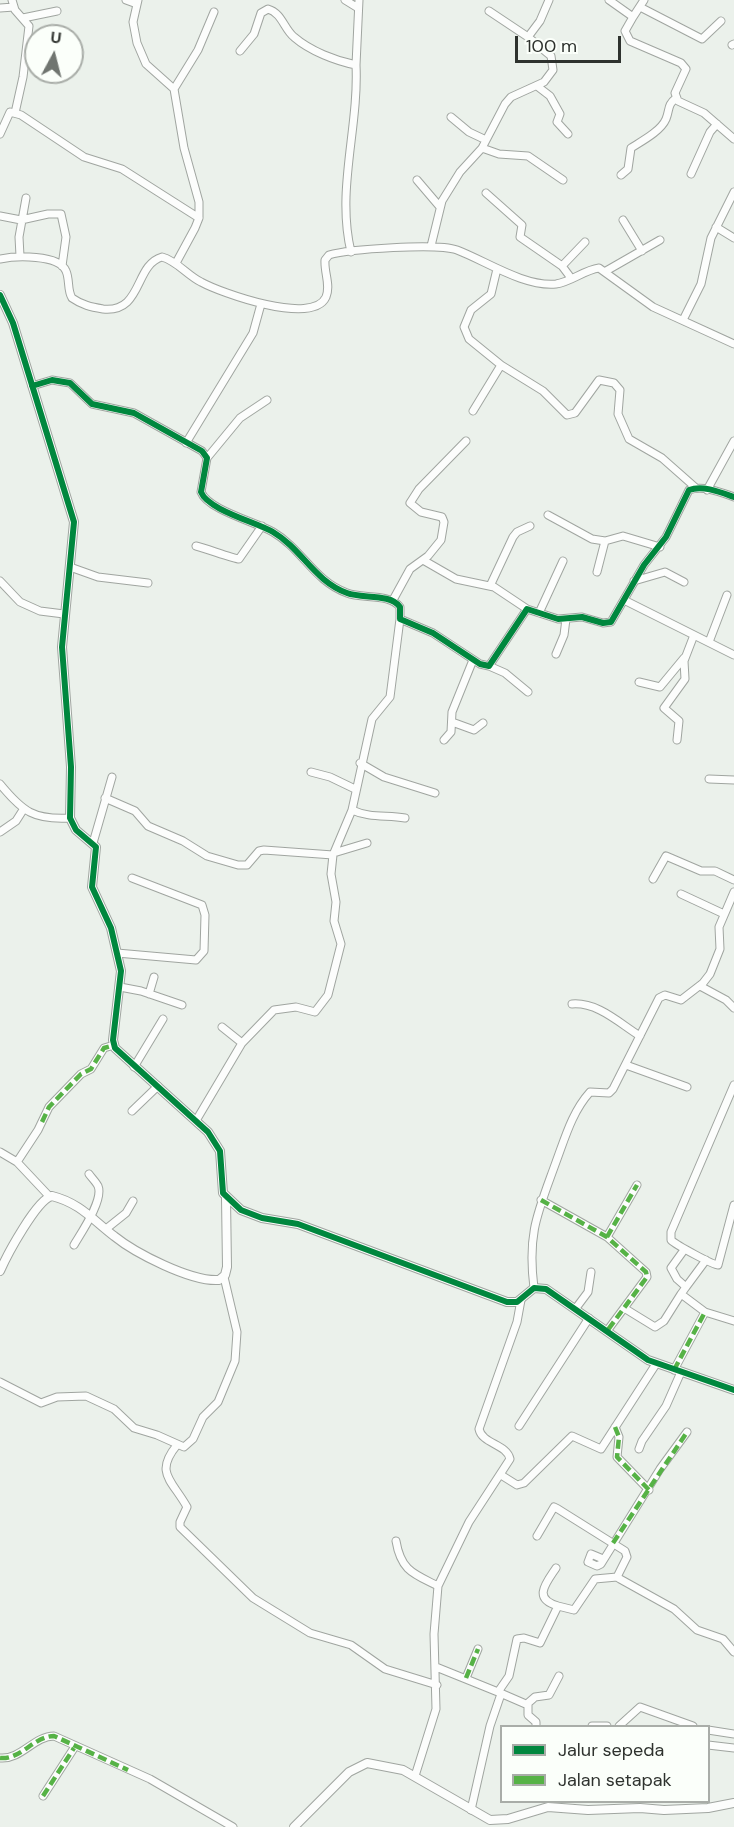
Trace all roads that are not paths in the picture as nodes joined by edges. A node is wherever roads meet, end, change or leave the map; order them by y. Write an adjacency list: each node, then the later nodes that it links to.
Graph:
1 (126, 0): 7 (street)
2 (345, 0): 11 (street)
3 (359, 0): 11 (street)
4 (549, 0): 18 (street)
5 (609, 0): 15 (street)
6 (644, 0): 9 (street)
7 (138, 2): 22 (street)
8 (13, 4): 10 (street); 16 (street)
9 (640, 7): 15 (street); 17 (street)
10 (0, 8)
11 (358, 8): 20 (street)
12 (57, 11): 16 (street)
13 (489, 11): 18 (street)
14 (214, 12): 22 (street)
15 (633, 17): 23 (street)
16 (23, 18): 24 (street)
17 (721, 21)
18 (528, 37): 21 (street)
19 (240, 51): 20 (street)
20 (356, 65): 50 (street)
21 (537, 86): 28 (street); 30 (street)
22 (174, 89): 41 (street)
23 (676, 98): 26 (street); 33 (street)
24 (15, 113): 27 (street); 41 (street)
25 (451, 117): 30 (street)
26 (717, 124): 29 (street); 32 (street)
27 (0, 134)
28 (568, 134)
29 (732, 136)
30 (486, 141): 31 (street)
31 (482, 148): 35 (street); 39 (street)
32 (691, 174)
33 (621, 175)
34 (417, 180): 39 (street)
35 (562, 180)
36 (734, 192): 44 (street)
37 (486, 193): 55 (street)
38 (26, 198): 42 (street)
39 (440, 207): 48 (street)
40 (0, 216): 42 (street)
41 (199, 218): 53 (street)
42 (21, 220): 51 (street); 54 (street)
43 (623, 220): 49 (street)
44 (717, 227): 45 (street); 61 (street)
45 (734, 238)
46 (660, 240): 49 (street)
47 (585, 242): 55 (street)
48 (430, 246): 50 (street); 56 (street)
49 (642, 250): 57 (street)
50 (351, 252): 60 (street)
51 (20, 256): 52 (street); 54 (street)
52 (0, 259)
53 (176, 263): 54 (street); 60 (street)
54 (62, 266)
55 (562, 266): 58 (street)
56 (497, 269): 58 (street); 63 (street)
57 (608, 272): 58 (street); 61 (street)
58 (571, 278)
59 (0, 295): 64 (street)
60 (261, 304): 69 (street)
61 (683, 320): 62 (street)
62 (734, 344)
63 (501, 365): 66 (street); 71 (street)
64 (32, 386): 69 (street); 82 (street)
65 (267, 400): 70 (street)
66 (473, 411)
67 (466, 441): 80 (street)
68 (734, 441): 72 (street)
69 (186, 444): 70 (street)
70 (207, 458): 75 (street)
71 (696, 488): 72 (street); 79 (street)
72 (707, 490): 73 (street)
73 (734, 497)
74 (548, 515): 77 (street)
75 (262, 526): 78 (street); 90 (street)
76 (530, 526): 88 (street)
77 (605, 541): 79 (street); 83 (street)
78 (196, 546)
79 (660, 547): 85 (street)
80 (423, 560): 88 (street); 90 (street)
81 (563, 561): 93 (street)
82 (69, 567): 87 (street); 94 (street)
83 (597, 572)
84 (0, 581): 94 (street)
85 (634, 581): 86 (street); 91 (street)
86 (684, 582)
87 (148, 583)
88 (490, 586): 92 (street)
89 (727, 595): 98 (street)
90 (393, 600): 95 (street)
91 (624, 600): 96 (street); 97 (street)
92 (527, 609): 93 (street); 103 (street)
93 (539, 613): 96 (street)
94 (64, 614): 121 (street)
95 (400, 619): 102 (street); 110 (street)
96 (567, 619): 99 (street)
97 (694, 635): 98 (street); 101 (street)
98 (709, 642): 100 (street)
99 (556, 654)
100 (734, 655)
101 (684, 658): 104 (street); 109 (street)
102 (473, 660): 103 (street); 106 (street)
103 (489, 666): 105 (street)
104 (639, 682)
105 (528, 692)
106 (452, 722): 107 (street); 108 (street)
107 (483, 723)
108 (444, 740)
109 (676, 740)
110 (360, 763): 116 (street); 117 (street)
111 (311, 772): 116 (street)
112 (112, 777): 118 (street)
113 (709, 780): 114 (street)
114 (734, 780)
115 (0, 784): 119 (street)
116 (355, 789): 120 (street)
117 (435, 793)
118 (105, 798): 124 (street); 126 (street)
119 (23, 810): 121 (street); 123 (street)
120 (352, 810): 122 (street); 126 (street)
121 (70, 818): 124 (street)
122 (405, 818)
123 (0, 832)
124 (93, 843): 133 (street)
125 (367, 843): 126 (street)
126 (335, 854): 144 (street)
127 (132, 878): 133 (street)
128 (653, 879): 129 (street)
129 (734, 880)
130 (734, 892): 132 (street)
131 (681, 894): 132 (street)
132 (723, 914): 135 (street)
133 (117, 953): 136 (street)
134 (154, 978): 137 (street)
135 (700, 986): 140 (street); 143 (street)
136 (120, 987): 137 (street); 145 (street)
137 (149, 994): 139 (street)
138 (572, 1004): 143 (street)
139 (182, 1005)
140 (734, 1008)
141 (163, 1019): 147 (street)
142 (222, 1027): 144 (street)
143 (640, 1036): 146 (street)
144 (242, 1043): 152 (street)
145 (114, 1045): 147 (street); 154 (street)
146 (626, 1065): 150 (street); 159 (street)
147 (134, 1067): 149 (street)
148 (734, 1085): 166 (street)
149 (158, 1086): 151 (street); 152 (street)
150 (687, 1087)
151 (132, 1111)
152 (197, 1119): 158 (street)
153 (0, 1152): 154 (street)
154 (17, 1162): 157 (street)
155 (89, 1174): 162 (street)
156 (637, 1185): 164 (street)
157 (49, 1196): 162 (street); 168 (street)
158 (226, 1198): 170 (street); 174 (street)
159 (541, 1200): 164 (street); 172 (street)
160 (133, 1201): 163 (street)
161 (734, 1206): 167 (street)
162 (92, 1215): 163 (street); 165 (street)
163 (106, 1229): 170 (street)
164 (607, 1237): 176 (street)
165 (74, 1245)
166 (684, 1250): 167 (street); 171 (street)
167 (706, 1260): 171 (street)
168 (0, 1271)
169 (591, 1272): 175 (street)
170 (224, 1277): 188 (street)
171 (686, 1287): 173 (street)
172 (534, 1288): 174 (street); 175 (street)
173 (681, 1294): 176 (street); 177 (street)
174 (521, 1300): 190 (street)
175 (576, 1308): 178 (street)
176 (624, 1308): 180 (street)
177 (705, 1312): 179 (street); 182 (street)
178 (589, 1318): 180 (street); 185 (street)
179 (734, 1321)
180 (607, 1331): 181 (street)
181 (656, 1364): 182 (street); 186 (street)
182 (678, 1371): 184 (street); 189 (street)
183 (0, 1382): 188 (street)
184 (734, 1390)
185 (519, 1426)
186 (615, 1427): 190 (street); 191 (street)
187 (687, 1432): 191 (street)
188 (177, 1445): 205 (street)
189 (639, 1449)
190 (501, 1475): 198 (street)
191 (649, 1490): 194 (street)
192 (537, 1536): 194 (street)
193 (396, 1541): 198 (street)
194 (613, 1543): 195 (street); 197 (street)
195 (603, 1559)
196 (556, 1568): 199 (street)
197 (617, 1577): 199 (street); 201 (street)
198 (438, 1586): 202 (street)
199 (558, 1606): 206 (street)
200 (478, 1649): 204 (street)
201 (734, 1652)
202 (436, 1666): 204 (street); 205 (street)
203 (560, 1676): 207 (street)
204 (466, 1678): 206 (street)
205 (437, 1685): 218 (street)
206 (500, 1693): 207 (street); 222 (street)
207 (527, 1704): 208 (street)
208 (536, 1725)
209 (620, 1725): 210 (street)
210 (690, 1725)
211 (710, 1730): 212 (street)
212 (734, 1734)
213 (710, 1745): 215 (street)
214 (74, 1748): 216 (street); 219 (street); 224 (street)
215 (734, 1748)
216 (3, 1758): 217 (street)
217 (0, 1766)
218 (415, 1776): 222 (street); 225 (street)
219 (43, 1796)
220 (734, 1803): 221 (street)
221 (549, 1804): 223 (street)
222 (471, 1810): 223 (street)
223 (490, 1824)
224 (233, 1827)
225 (294, 1827)

